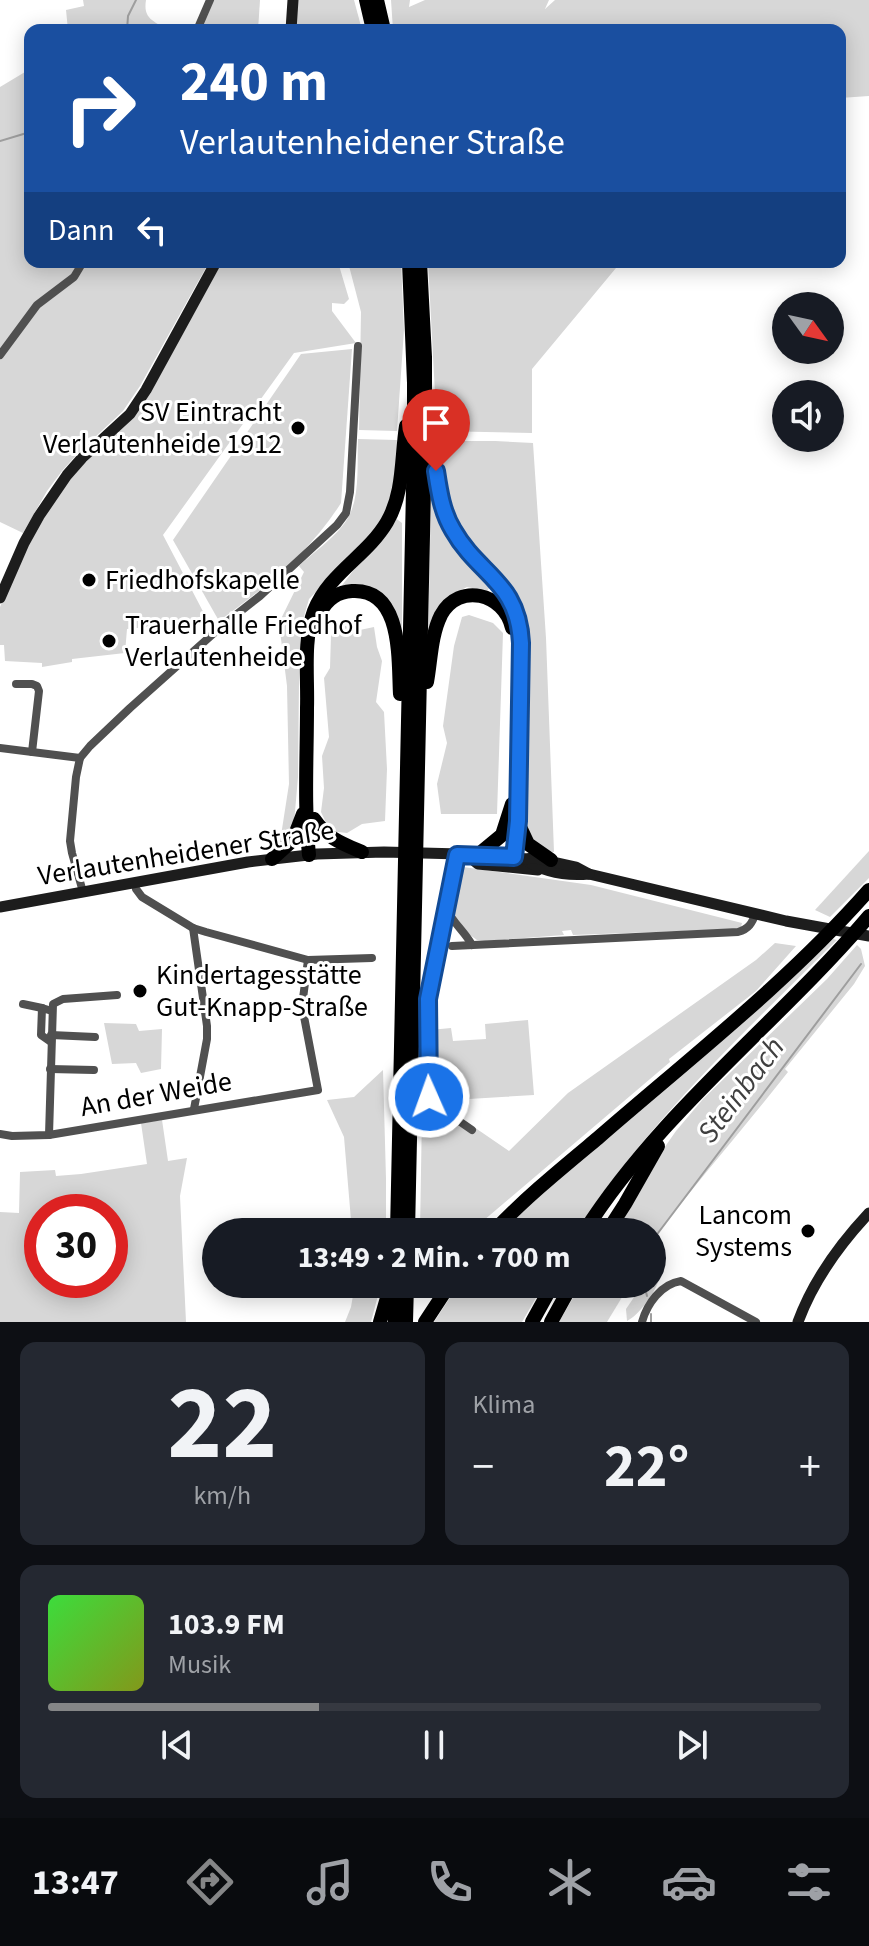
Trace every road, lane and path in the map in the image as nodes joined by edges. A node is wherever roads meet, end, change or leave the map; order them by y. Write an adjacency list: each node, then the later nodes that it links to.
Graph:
1 (210, 0): 5 (street)
2 (293, 0): 6 (main road)
3 (366, 0): 7 (highway)
4 (377, 0): 8 (highway)
5 (200, 24)
6 (291, 24)
7 (372, 24)
8 (383, 24)
9 (79, 268): 14 (street)
10 (213, 268): 17 (main road)
11 (409, 268): 16 (highway)
12 (420, 268): 15 (highway)
13 (358, 346): 23 (street)
14 (0, 355)
15 (425, 357): 19 (highway); 27 (highway)
16 (414, 383): 20 (highway); 24 (highway)
17 (0, 598)
18 (16, 684): 22 (street)
19 (419, 713): 25 (highway); 60 (highway)
20 (408, 742): 26 (highway); 59 (highway)
21 (0, 748): 22 (street)
22 (32, 752): 23 (street)
23 (80, 758): 36 (street)
24 (307, 802): 29 (highway); 32 (highway)
25 (512, 804): 30 (highway); 31 (highway)
26 (314, 819): 28 (highway); 29 (highway)
27 (518, 821): 31 (highway); 33 (highway)
28 (362, 852): 29 (main road, Verlautenheidener Straße); 30 (main road, Verlautenheidener Straße)
29 (313, 854): 32 (main road, Verlautenheidener Straße)
30 (468, 855): 31 (main road, Verlautenheidener Straße); 33 (main road); 38 (street)
31 (515, 858): 33 (main road, Verlautenheidener Straße)
32 (272, 859): 34 (main road, Verlautenheidener Straße)
33 (548, 865): 39 (main road, Verlautenheidener Straße)
34 (135, 883): 36 (main road, Verlautenheidener Straße); 41 (street)
35 (869, 890): 61 (highway)
36 (83, 892): 37 (main road, Verlautenheidener Straße)
37 (0, 907)
38 (447, 910): 42 (street); 55 (street)
39 (756, 913): 40 (main road, Verlautenheidener Straße); 42 (street)
40 (866, 926): 54 (highway)
41 (193, 928): 45 (street); 53 (street)
42 (472, 945): 43 (street)
43 (452, 946)
44 (372, 958): 45 (street)
45 (308, 960): 53 (street, An der Weide)
46 (117, 995): 48 (street)
47 (23, 1004): 48 (street)
48 (47, 1010): 50 (street)
49 (95, 1037): 50 (street)
50 (51, 1038): 51 (street)
51 (50, 1069): 52 (street); 57 (street)
52 (94, 1070)
53 (194, 1109): 57 (street, An der Weide)
54 (677, 1114): 62 (highway); 63 (highway)
55 (472, 1130)
56 (0, 1134): 57 (street, An der Weide)
57 (49, 1135)
58 (869, 1213): 78 (main road)
59 (397, 1218)
60 (408, 1218)
61 (508, 1218)
62 (594, 1218)
63 (615, 1218)
64 (388, 1298): 70 (highway)
65 (394, 1298): 71 (highway)
66 (407, 1298): 72 (highway)
67 (441, 1298): 73 (highway)
68 (545, 1298): 74 (highway)
69 (564, 1298): 75 (highway)
70 (380, 1322)
71 (395, 1322)
72 (406, 1322)
73 (425, 1322)
74 (532, 1322)
75 (551, 1322)
76 (642, 1322): 77 (street)
77 (756, 1322)
78 (798, 1322)

